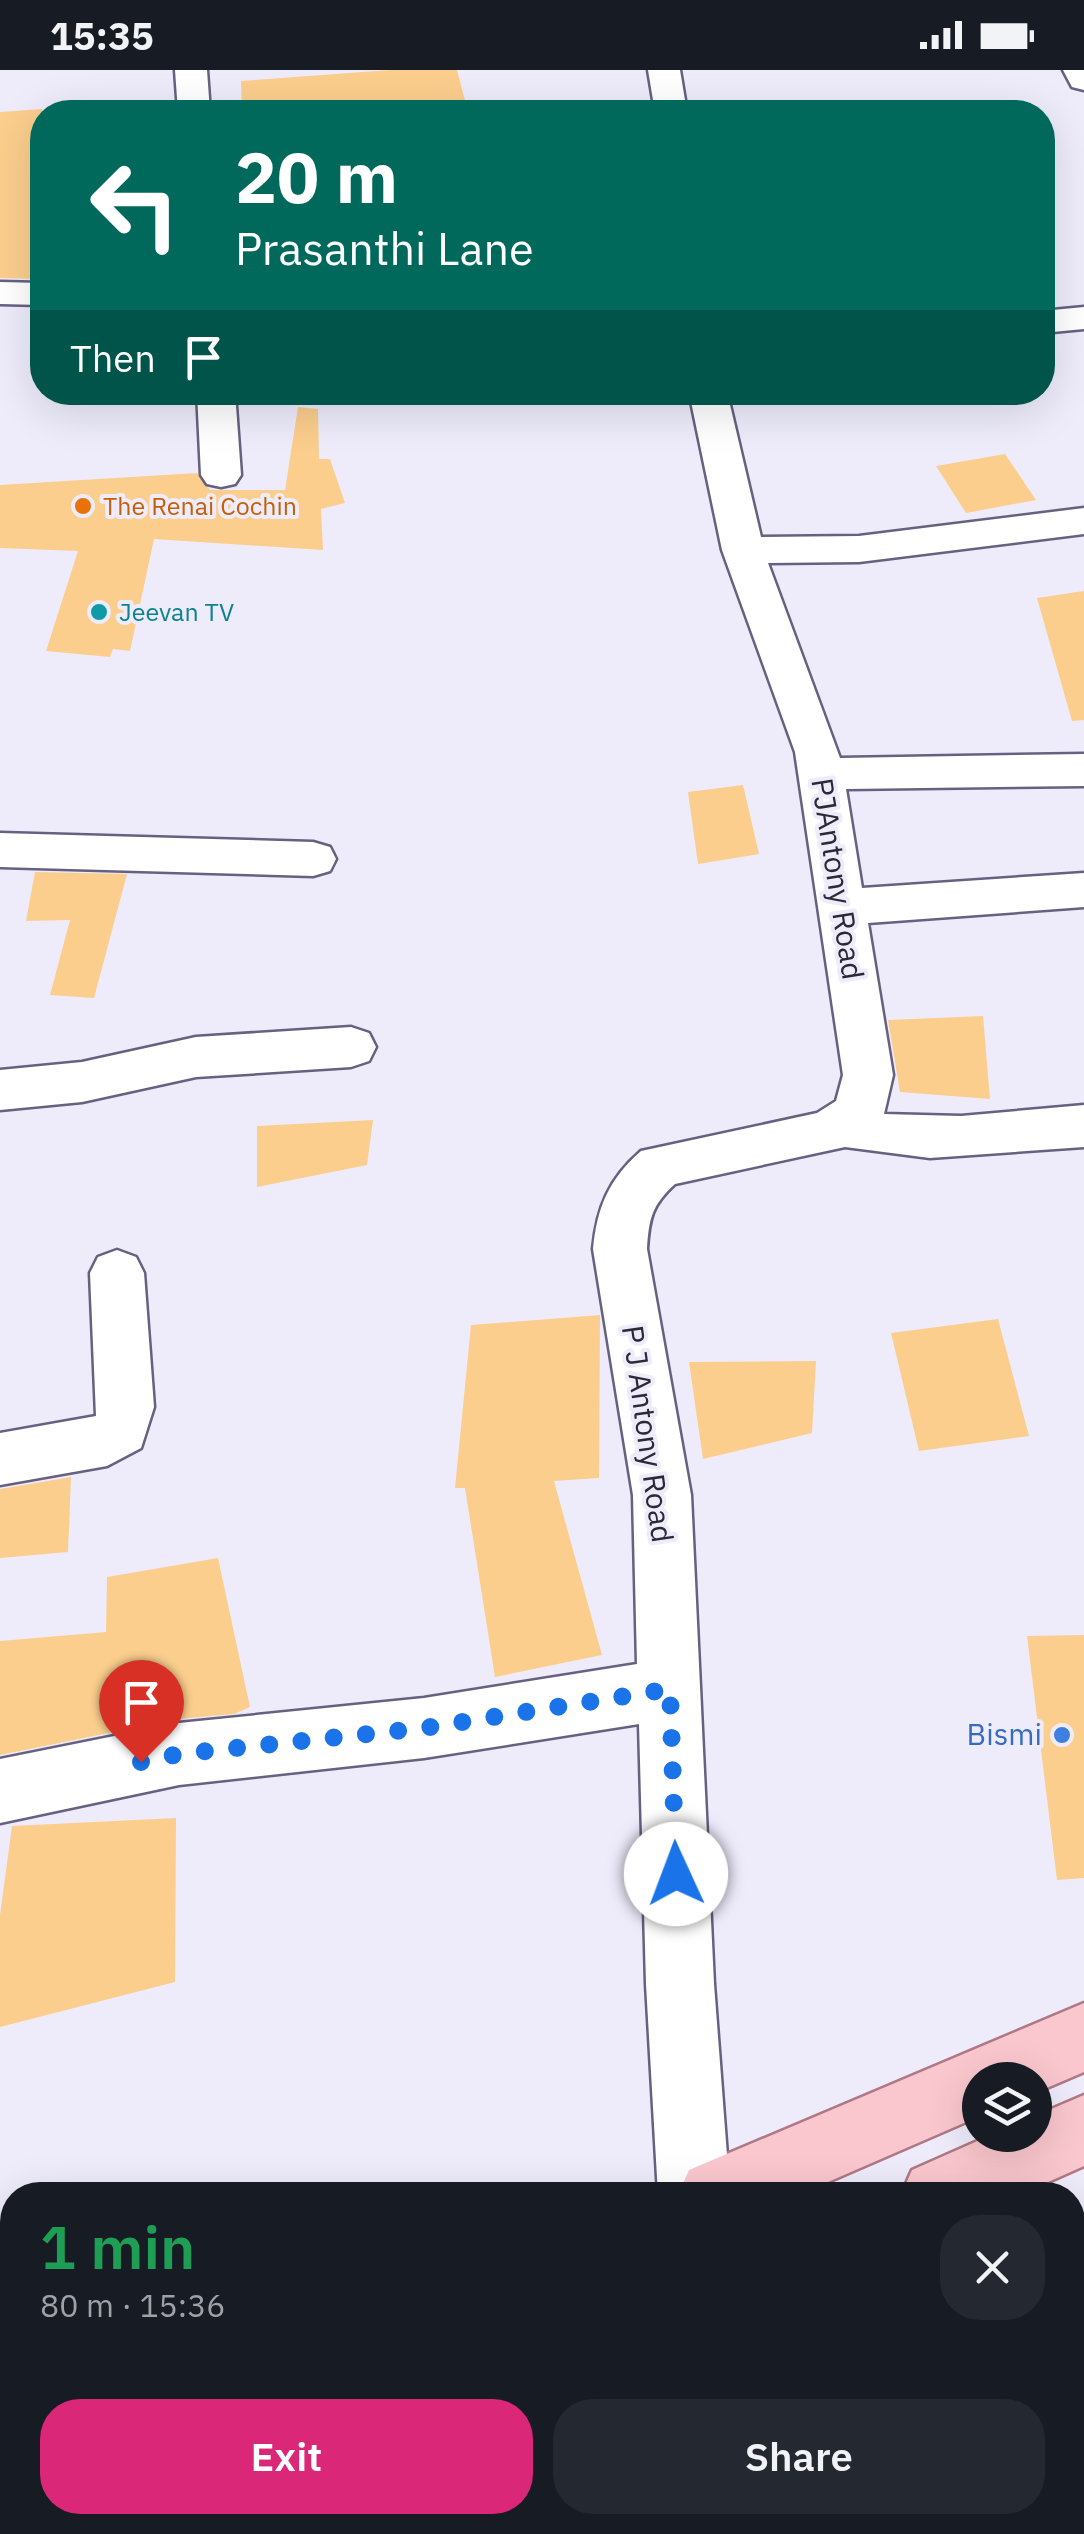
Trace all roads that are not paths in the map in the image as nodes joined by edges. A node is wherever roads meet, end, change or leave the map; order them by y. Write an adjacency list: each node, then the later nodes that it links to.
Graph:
1 (191, 70): 5 (street)
2 (664, 70): 6 (street)
3 (1079, 70): 4 (street)
4 (1084, 80)
5 (193, 100)
6 (669, 100)
7 (0, 294): 8 (street)
8 (30, 294)
9 (1084, 318): 10 (street)
10 (1055, 321)
11 (217, 405): 13 (street)
12 (711, 405): 15 (street, PJAntony Road)
13 (221, 474)
14 (1084, 520): 15 (street)
15 (743, 550): 17 (street, PJAntony Road)
16 (1084, 770): 17 (street)
17 (820, 774): 21 (street, PJAntony Road)
18 (0, 850): 19 (street)
19 (313, 859)
20 (1084, 890): 21 (street)
21 (842, 907): 24 (street, PJAntony Road)
22 (351, 1046): 23 (street)
23 (0, 1090)
24 (840, 1125): 25 (street); 28 (street, P J Antony Road)
25 (1084, 1126)
26 (117, 1272): 27 (street)
27 (0, 1460)
28 (670, 1689): 29 (street); 34 (street, P J Antony Road)
29 (0, 1790)
30 (1084, 2036): 31 (main road)
31 (1023, 2062)
32 (962, 2088): 35 (main road)
33 (1084, 2130): 36 (main road)
34 (693, 2182)
35 (744, 2182)
36 (967, 2182)

